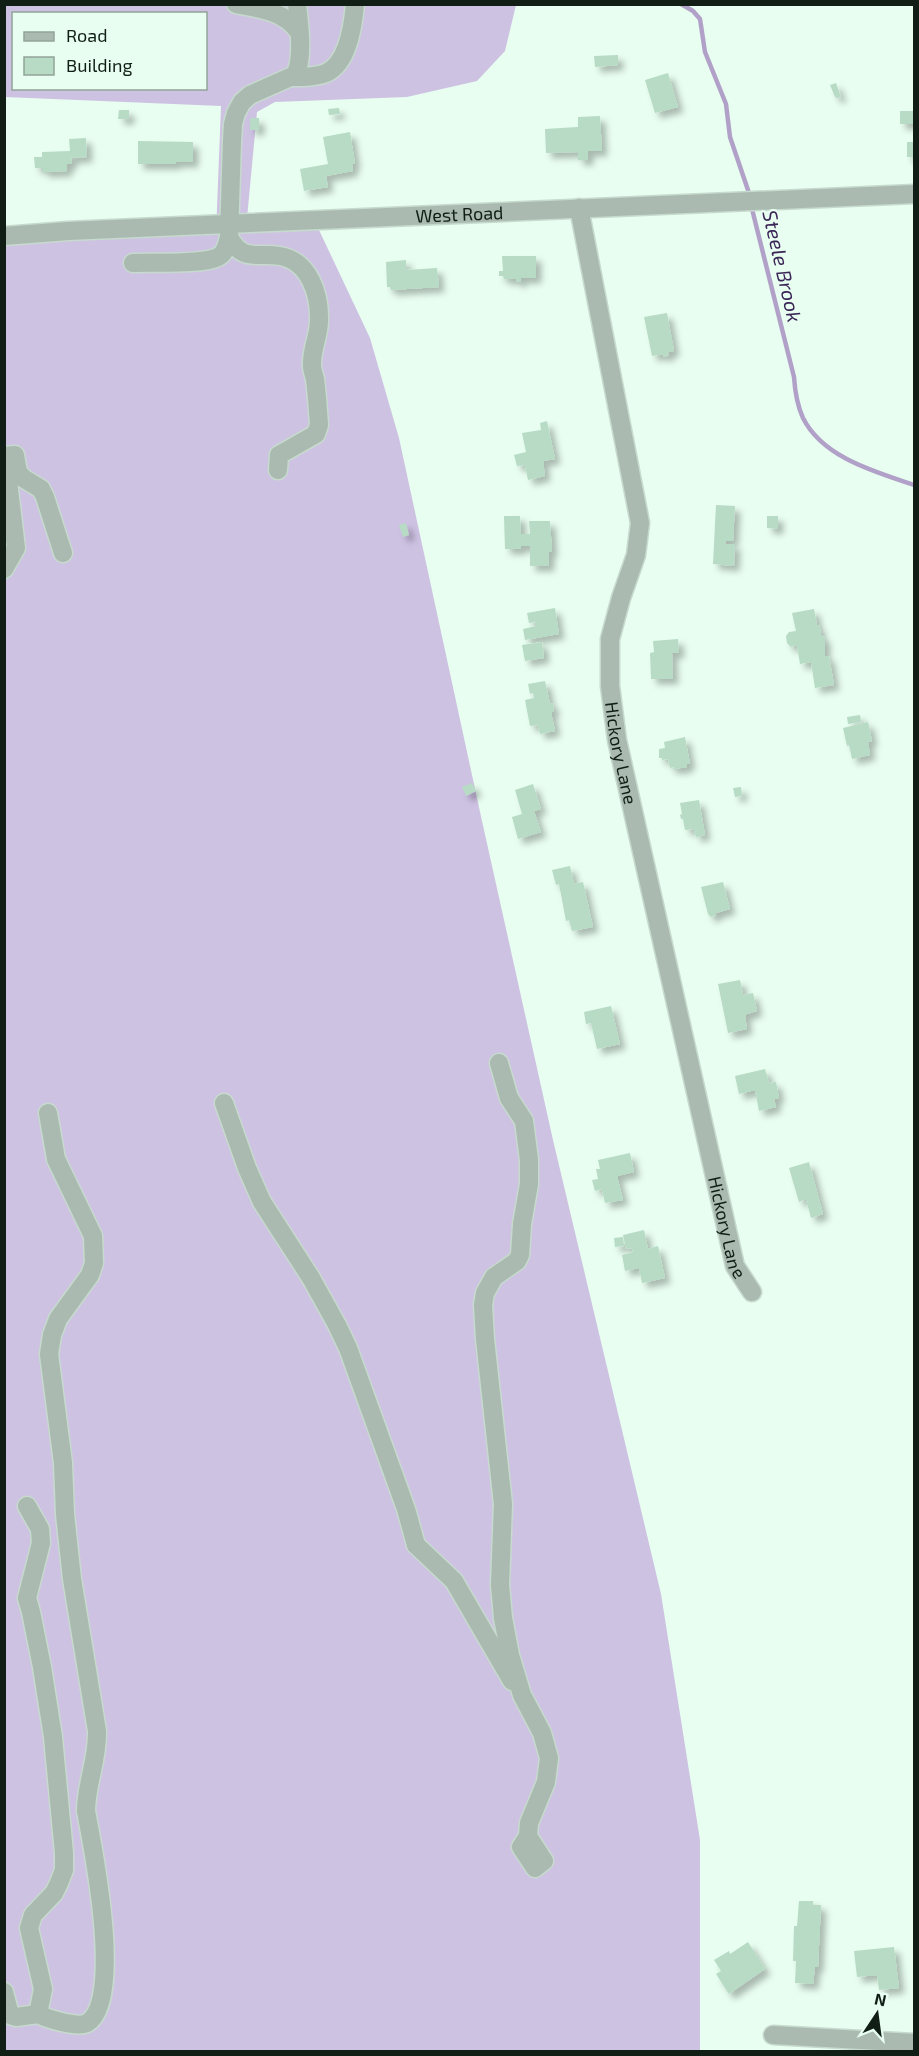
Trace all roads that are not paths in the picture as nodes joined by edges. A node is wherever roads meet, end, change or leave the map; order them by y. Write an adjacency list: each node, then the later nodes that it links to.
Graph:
1 (236, 4): 4 (street)
2 (297, 4): 4 (street)
3 (355, 4): 5 (street)
4 (298, 31): 5 (street)
5 (298, 74): 8 (street)
6 (915, 194): 7 (street, West Road)
7 (579, 208): 8 (street, West Road); 17 (street, Hickory Lane)
8 (229, 230): 9 (street, West Road); 10 (street); 11 (street)
9 (4, 236)
10 (132, 263)
11 (278, 470)
12 (63, 553): 13 (street)
13 (4, 570)
14 (499, 1063): 19 (street)
15 (224, 1103): 19 (street)
16 (48, 1113): 22 (street)
17 (752, 1292)
18 (27, 1506): 22 (street)
19 (522, 1695): 20 (street)
20 (528, 1836)
21 (4, 1992): 22 (street)
22 (38, 2014)
23 (773, 2035): 24 (street)
24 (915, 2043)

